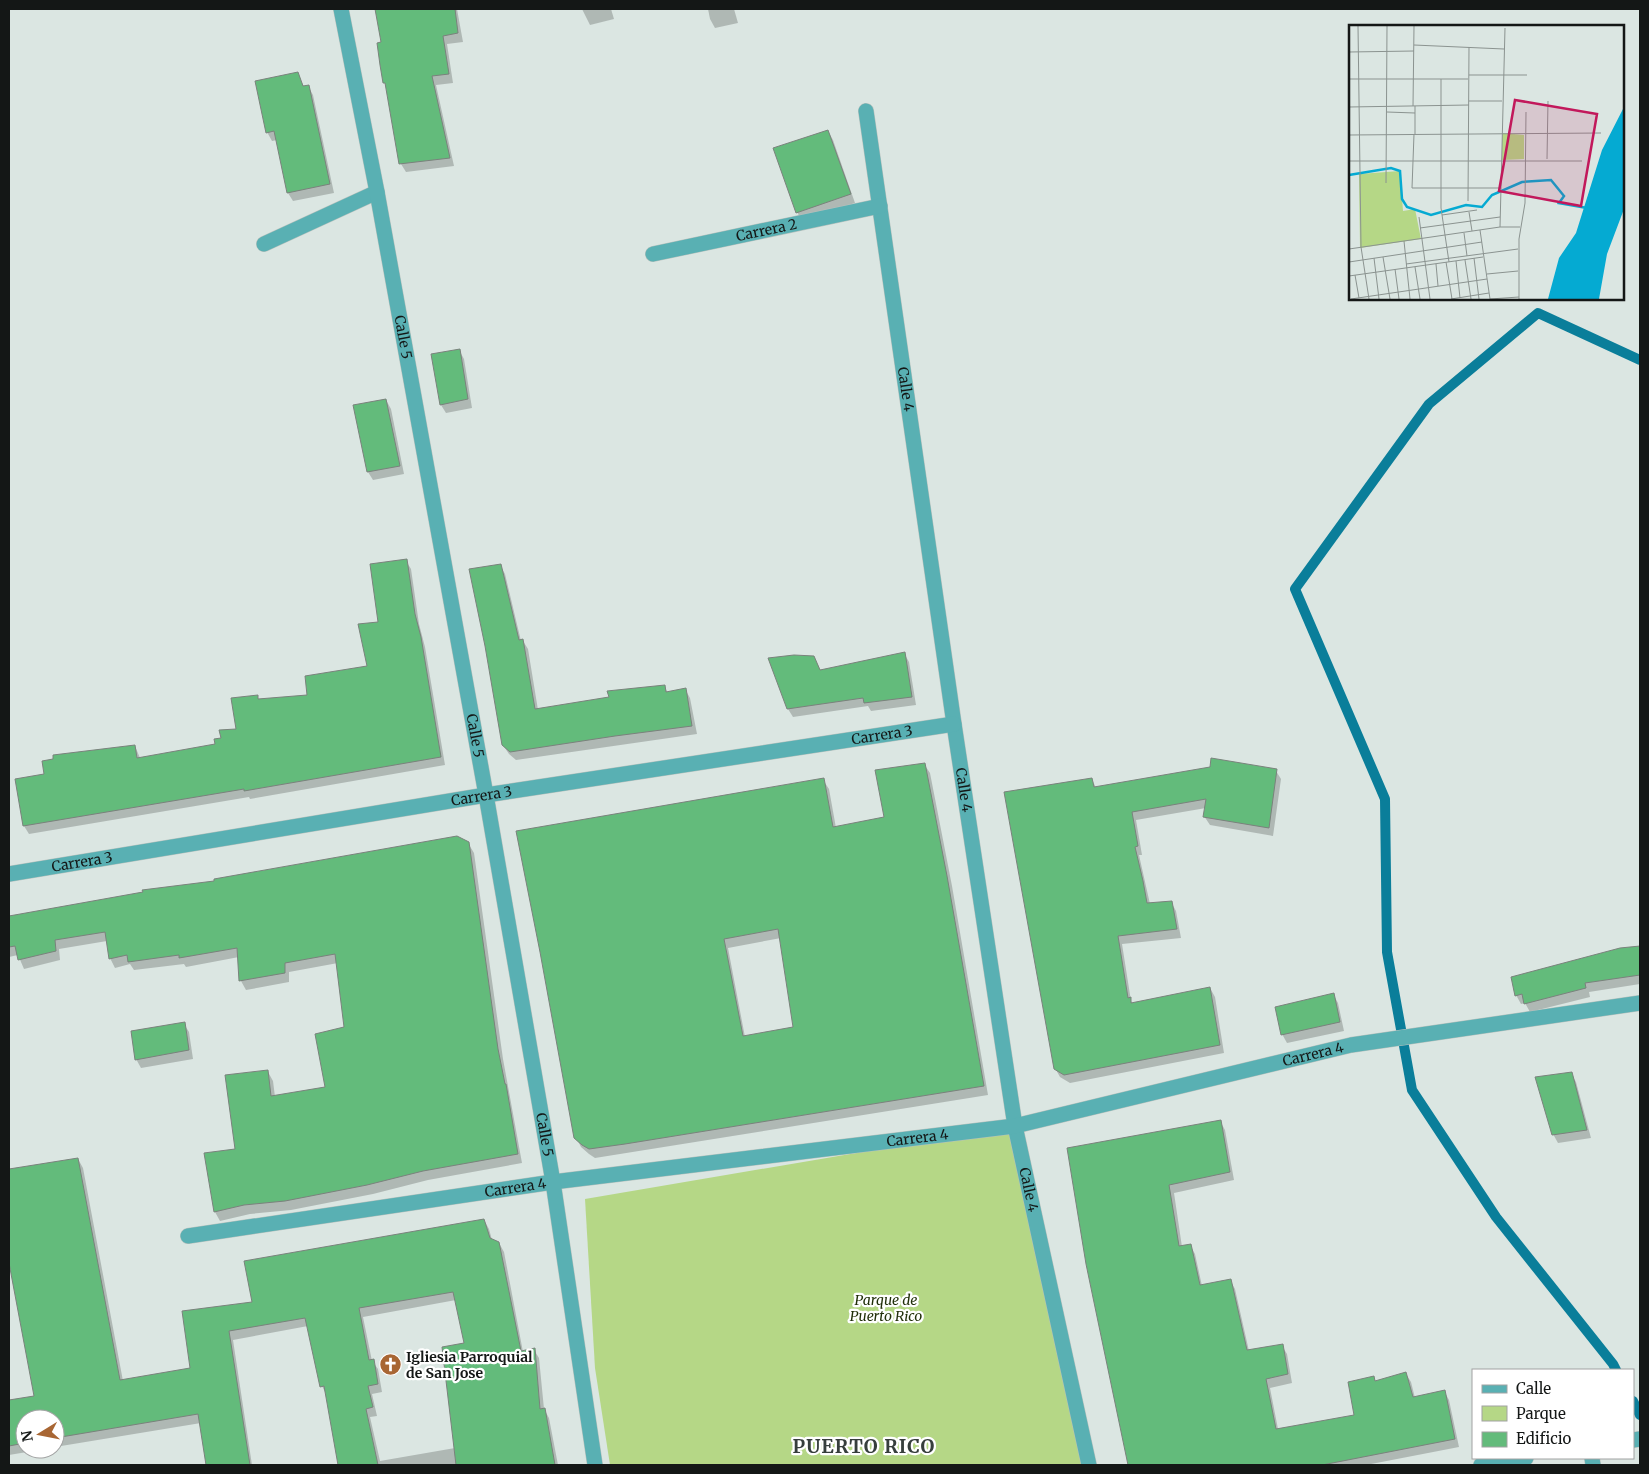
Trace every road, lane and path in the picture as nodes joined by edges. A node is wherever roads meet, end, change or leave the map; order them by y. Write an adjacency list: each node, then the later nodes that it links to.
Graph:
1 (341, 9): 3 (street, Calle 5)
2 (866, 111): 4 (street, Calle 4)
3 (377, 192): 5 (street); 8 (street, Calle 5)
4 (880, 206): 6 (street, Carrera 2); 7 (street, Calle 4)
5 (264, 244)
6 (653, 254)
7 (954, 724): 8 (street, Carrera 3); 11 (street, Calle 4)
8 (486, 795): 9 (street, Carrera 3); 12 (street, Calle 5)
9 (9, 874)
10 (1640, 1003): 11 (street, Carrera 4)
11 (1015, 1126): 12 (street, Carrera 4); 16 (street, Calle 4)
12 (553, 1182): 13 (street, Carrera 4); 15 (street, Calle 5)
13 (188, 1236)
14 (1520, 1459): 17 (street)
15 (595, 1465)
16 (1089, 1465)
17 (1481, 1465)

